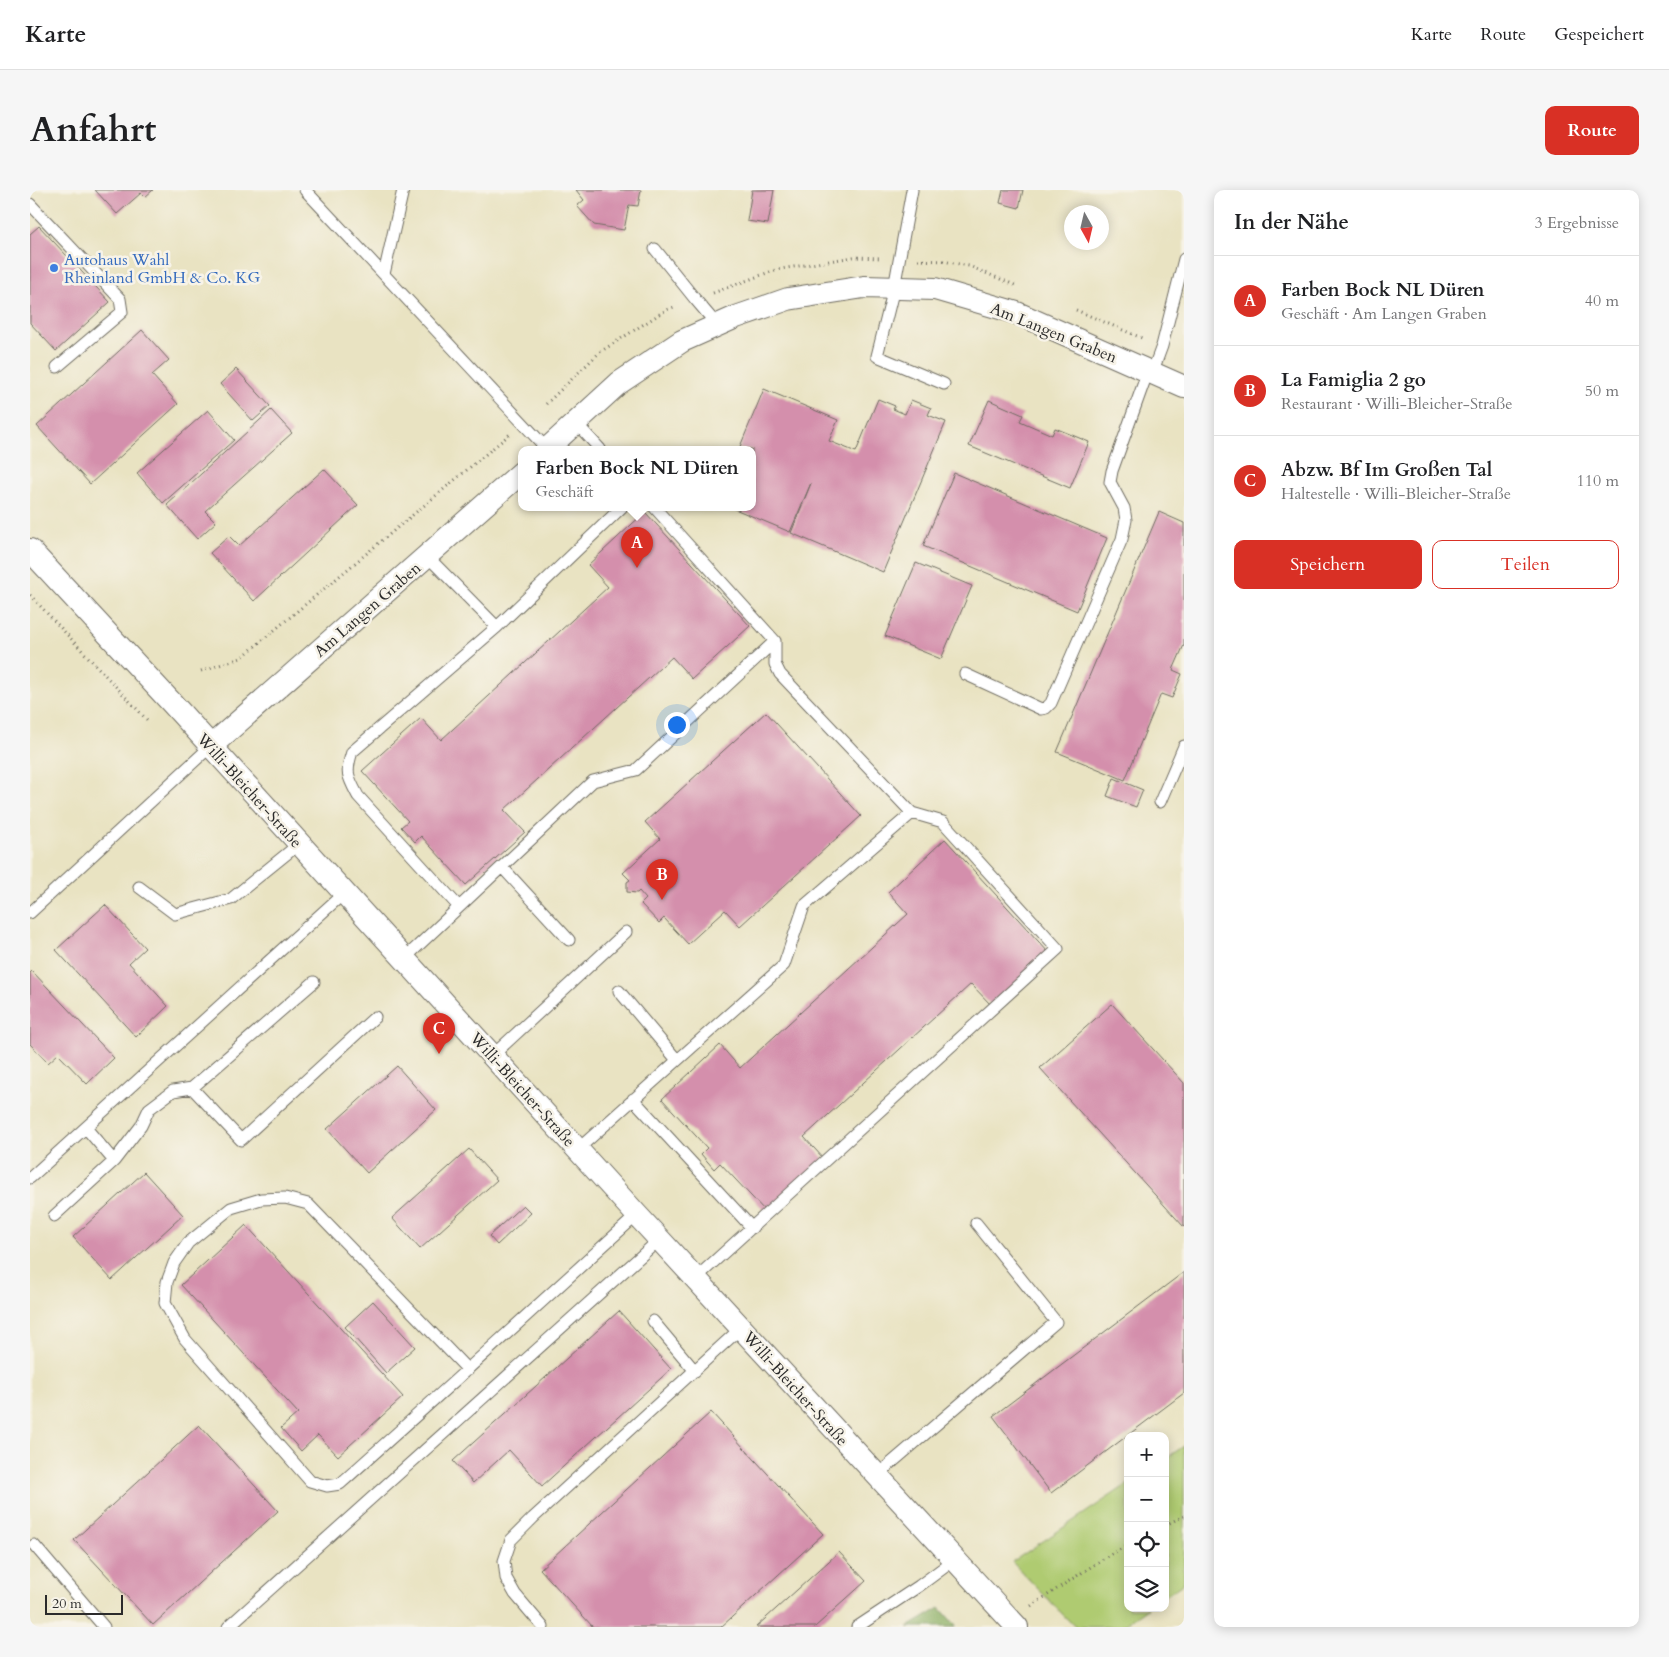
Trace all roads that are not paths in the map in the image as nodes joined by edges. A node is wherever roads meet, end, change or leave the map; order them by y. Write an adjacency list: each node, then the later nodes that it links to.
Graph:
1 (305, 190): 7 (lane)
2 (402, 190): 7 (lane)
3 (912, 190): 8 (lane)
4 (30, 204): 10 (lane)
5 (655, 249): 9 (lane)
6 (1184, 259): 11 (lane)
7 (384, 274): 15 (lane)
8 (894, 288): 9 (street, Am Langen Graben); 11 (street, Am Langen Graben); 12 (lane)
9 (718, 326): 14 (street, Am Langen Graben)
10 (57, 367)
11 (1150, 372): 13 (street, Am Langen Graben); 25 (lane)
12 (944, 384)
13 (1184, 387)
14 (576, 423): 16 (street, Am Langen Graben); 17 (lane)
15 (544, 446)
16 (550, 446)
17 (597, 446)
18 (518, 476): 22 (street, Am Langen Graben)
19 (618, 511): 23 (lane)
20 (658, 511): 24 (lane)
21 (30, 550): 26 (street, Willi-Bleicher-Straße)
22 (427, 556): 23 (lane); 26 (street, Am Langen Graben)
23 (497, 627): 34 (lane)
24 (775, 641): 29 (lane); 31 (lane)
25 (965, 674)
26 (211, 746): 30 (street, Willi-Bleicher-Straße); 35 (lane)
27 (1184, 746): 28 (lane)
28 (1160, 802)
29 (912, 813): 43 (lane); 53 (lane)
30 (299, 844): 32 (lane); 33 (street, Willi-Bleicher-Straße)
31 (502, 867): 34 (lane); 37 (lane)
32 (139, 888)
33 (344, 893): 38 (street, Willi-Bleicher-Straße); 46 (lane)
34 (459, 907): 38 (lane)
35 (30, 913)
36 (626, 932): 42 (lane)
37 (569, 940)
38 (404, 959): 42 (street, Willi-Bleicher-Straße)
39 (314, 982): 44 (lane)
40 (618, 991): 43 (lane)
41 (375, 1017): 44 (lane)
42 (492, 1056): 47 (street, Willi-Bleicher-Straße)
43 (677, 1060): 45 (lane)
44 (192, 1088): 48 (lane)
45 (633, 1099): 47 (lane); 53 (lane)
46 (86, 1128): 48 (lane); 49 (lane)
47 (577, 1150): 50 (street, Willi-Bleicher-Straße)
48 (114, 1161): 51 (lane)
49 (30, 1178)
50 (637, 1215): 54 (street, Willi-Bleicher-Straße); 58 (lane)
51 (54, 1216)
52 (976, 1223): 60 (lane)
53 (752, 1228): 55 (lane)
54 (660, 1239): 55 (street, Willi-Bleicher-Straße); 65 (lane)
55 (696, 1278): 57 (street, Willi-Bleicher-Straße)
56 (653, 1321): 59 (lane)
57 (742, 1328): 59 (lane); 60 (street, Willi-Bleicher-Straße)
58 (468, 1370): 58 (lane)
59 (695, 1371): 66 (lane)
60 (876, 1476): 62 (street, Willi-Bleicher-Straße)
61 (34, 1545): 64 (lane)
62 (954, 1560): 63 (street, Willi-Bleicher-Straße); 67 (lane)
63 (1014, 1624)
64 (104, 1627)
65 (228, 1627)
66 (543, 1627)
67 (858, 1627)

